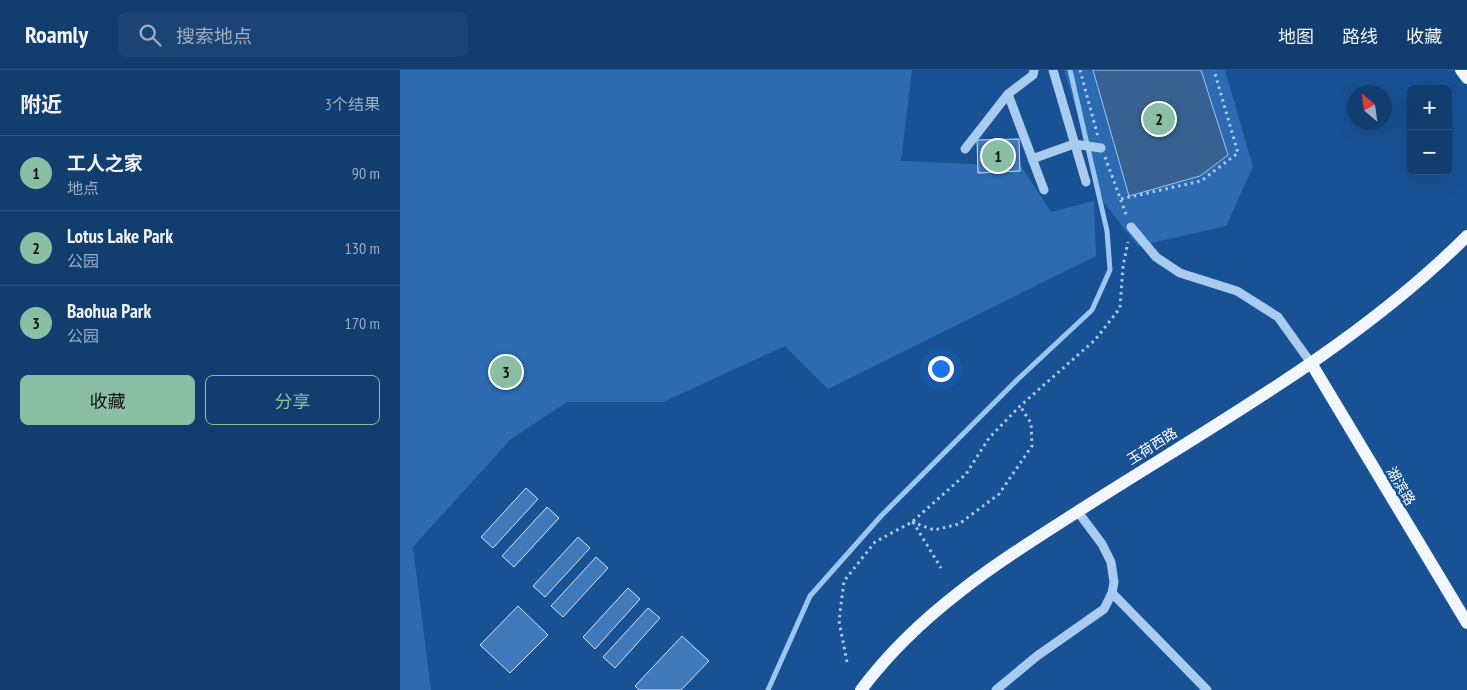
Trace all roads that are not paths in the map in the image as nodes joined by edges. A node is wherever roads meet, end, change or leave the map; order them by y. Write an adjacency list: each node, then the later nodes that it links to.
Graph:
1 (1034, 70): 5 (street)
2 (1053, 70): 6 (street)
3 (1461, 70): 4 (main road)
4 (1467, 78)
5 (1008, 94): 8 (street); 9 (street)
6 (1074, 144): 7 (street); 9 (street); 10 (street)
7 (1101, 148)
8 (965, 149)
9 (1032, 159): 11 (street)
10 (1086, 182)
11 (1044, 190)
12 (1131, 227): 14 (street)
13 (1467, 236): 14 (main road, 玉荷西路)
14 (1311, 363): 15 (main road, 玉荷西路); 17 (main road, 湖滨路)
15 (1078, 512): 16 (street); 18 (main road, 玉荷西路)
16 (1112, 593): 19 (street); 20 (street)
17 (1467, 623)
18 (862, 690)
19 (996, 690)
20 (1207, 690)

